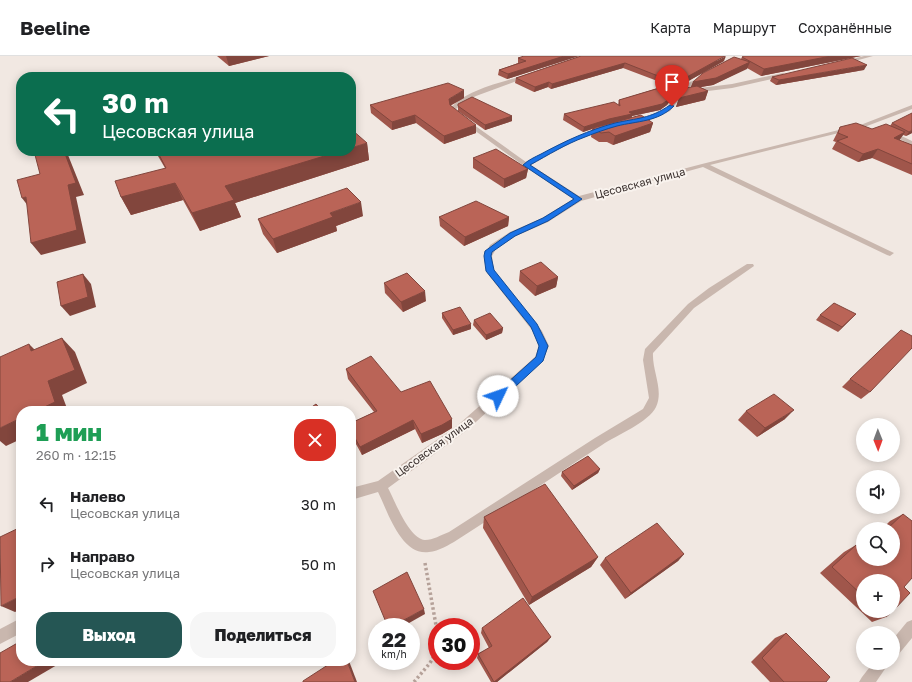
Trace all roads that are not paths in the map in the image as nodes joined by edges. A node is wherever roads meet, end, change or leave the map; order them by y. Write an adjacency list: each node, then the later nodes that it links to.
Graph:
1 (871, 56): 2 (street)
2 (838, 64)
3 (537, 73): 12 (street)
4 (708, 74): 6 (street)
5 (787, 74): 6 (street)
6 (680, 93): 8 (street)
7 (912, 107): 13 (street, Цесовская улица)
8 (629, 122)
9 (609, 127): 12 (street)
10 (883, 130): 11 (street)
11 (912, 143)
12 (526, 165): 14 (street)
13 (704, 165): 14 (street, Цесовская улица); 15 (street)
14 (578, 199): 17 (street, Цесовская улица)
15 (890, 253)
16 (750, 266): 17 (street)
17 (381, 486): 18 (street, Цесовская улица)
18 (356, 493)
19 (912, 627): 22 (street)
20 (16, 628): 21 (street)
21 (0, 637)
22 (900, 642)
23 (876, 670): 24 (street)
24 (867, 682)

